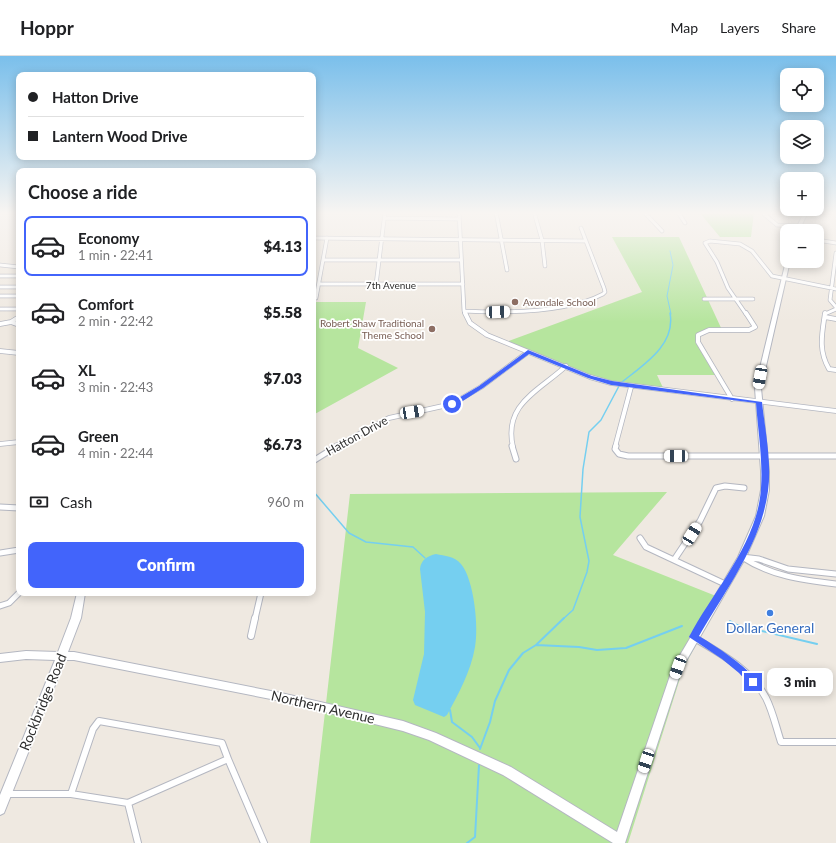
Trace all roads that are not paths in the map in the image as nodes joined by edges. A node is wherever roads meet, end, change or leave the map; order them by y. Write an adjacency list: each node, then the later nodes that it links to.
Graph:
1 (325, 249): 10 (street)
2 (381, 249): 11 (street)
3 (460, 249): 12 (street)
4 (503, 249): 17 (street)
5 (543, 249): 14 (street)
6 (589, 249): 37 (street)
7 (709, 249): 32 (street)
8 (748, 249): 20 (street)
9 (836, 253): 26 (street)
10 (323, 260): 11 (street); 21 (street)
11 (379, 260): 12 (street); 23 (street)
12 (461, 260): 22 (street)
13 (0, 265): 15 (street)
14 (545, 266)
15 (16, 267)
16 (786, 268): 20 (main road)
17 (507, 270)
18 (0, 276): 19 (street)
19 (16, 276)
20 (783, 279): 26 (street); 51 (main road)
21 (319, 284): 23 (street, 7th Avenue); 30 (street)
22 (463, 284): 23 (street, 7th Avenue); 37 (street)
23 (376, 285)
24 (16, 287): 25 (street)
25 (0, 288)
26 (831, 288): 27 (street); 34 (street)
27 (836, 288)
28 (0, 296): 29 (street)
29 (16, 296)
30 (316, 298)
31 (704, 299): 32 (street)
32 (736, 299): 33 (street); 50 (street)
33 (752, 299)
34 (836, 308): 38 (street)
35 (0, 309): 36 (street)
36 (16, 309)
37 (464, 311): 45 (street)
38 (825, 317): 40 (street); 48 (street)
39 (16, 319): 41 (street)
40 (836, 319)
41 (11, 322): 42 (street); 43 (street)
42 (0, 324)
43 (16, 324)
44 (0, 351): 46 (street)
45 (528, 352): 47 (street); 57 (street, Hatton Drive)
46 (16, 354)
47 (566, 366): 49 (street); 58 (street)
48 (836, 370)
49 (631, 387): 50 (street); 55 (street)
50 (732, 399): 51 (street)
51 (759, 402): 52 (street); 55 (main road)
52 (836, 411)
53 (16, 442): 54 (street)
54 (0, 444)
55 (764, 456): 56 (street); 65 (main road)
56 (836, 456)
57 (316, 459)
58 (516, 459)
59 (744, 488): 66 (street)
60 (0, 507): 61 (street)
61 (16, 508)
62 (640, 538): 66 (street)
63 (16, 550): 64 (street)
64 (0, 553)
65 (742, 557): 67 (street); 69 (street); 70 (main road)
66 (674, 560): 70 (street)
67 (784, 568): 68 (street); 69 (street)
68 (836, 574)
69 (782, 577): 71 (street)
70 (725, 584): 77 (main road)
71 (836, 584)
72 (16, 596): 75 (street)
73 (80, 596): 78 (main road, Rockbridge Road)
74 (260, 596): 76 (street)
75 (0, 606)
76 (250, 636)
77 (693, 637): 80 (street); 86 (main road)
78 (63, 655): 79 (main road, Northern Avenue); 82 (main road, Rockbridge Road); 86 (main road, Northern Avenue)
79 (0, 658)
80 (836, 742)
81 (228, 759): 83 (street); 84 (street); 88 (street)
82 (6, 794): 83 (street); 85 (main road, Rockbridge Road)
83 (71, 794): 84 (street)
84 (128, 803): 87 (street)
85 (0, 809)
86 (619, 841)
87 (138, 843)
88 (264, 843)

